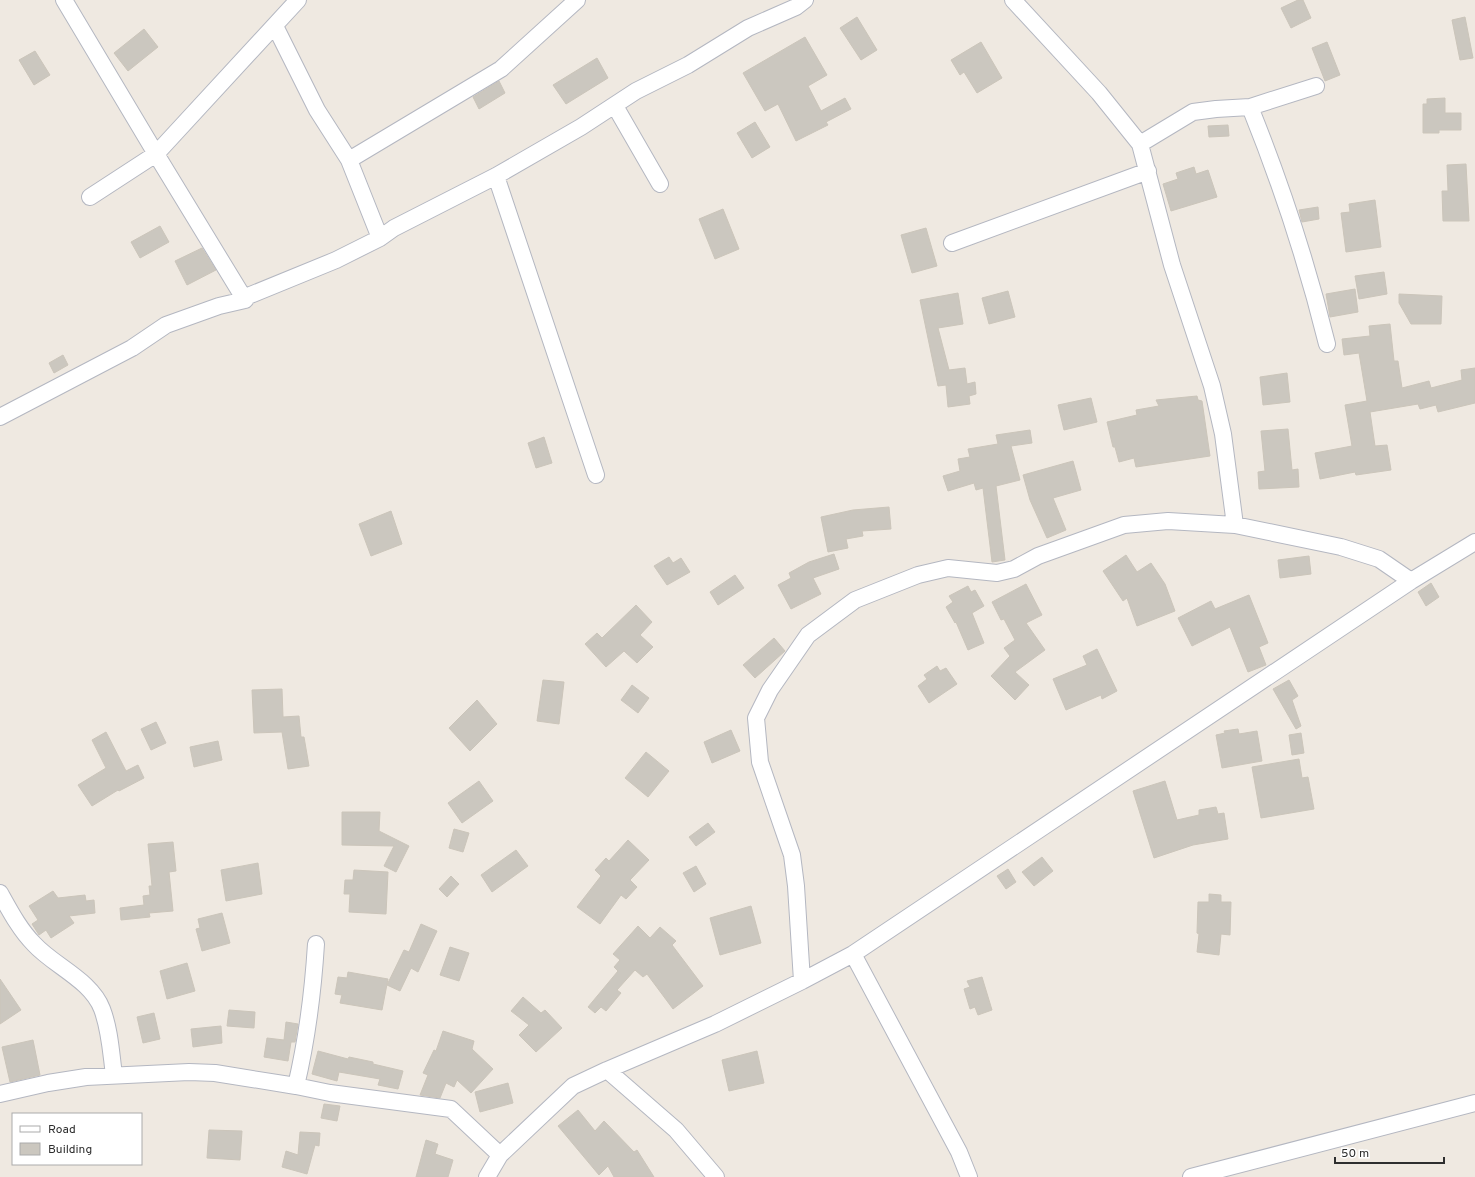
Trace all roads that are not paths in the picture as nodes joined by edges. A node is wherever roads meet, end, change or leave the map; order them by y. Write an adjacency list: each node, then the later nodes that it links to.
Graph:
1 (64, 0): 11 (street)
2 (298, 0): 6 (street)
3 (578, 0): 12 (street)
4 (805, 0): 8 (street)
5 (1012, 0): 10 (street)
6 (275, 26): 11 (street); 12 (street)
7 (1316, 86): 9 (street)
8 (615, 106): 14 (street); 15 (street)
9 (1250, 107): 10 (street); 20 (street)
10 (1140, 144): 13 (street)
11 (156, 154): 16 (street); 19 (street)
12 (349, 160): 17 (street)
13 (1148, 171): 18 (street); 23 (street)
14 (496, 176): 17 (street); 22 (street)
15 (660, 184)
16 (90, 197)
17 (380, 238): 19 (street)
18 (952, 243)
19 (245, 300): 21 (street)
20 (1327, 344)
21 (0, 417)
22 (596, 475)
23 (1235, 525): 25 (street); 29 (street)
24 (1475, 542): 25 (street)
25 (1411, 581): 28 (street)
26 (0, 894): 31 (street)
27 (316, 944): 32 (street)
28 (853, 954): 29 (street); 38 (street)
29 (802, 981): 30 (street)
30 (608, 1070): 35 (street); 37 (street)
31 (114, 1075): 32 (street); 33 (street)
32 (296, 1086): 35 (street)
33 (0, 1094)
34 (1475, 1103): 39 (street)
35 (500, 1154): 36 (street)
36 (487, 1177)
37 (716, 1177)
38 (969, 1177)
39 (1191, 1177)

